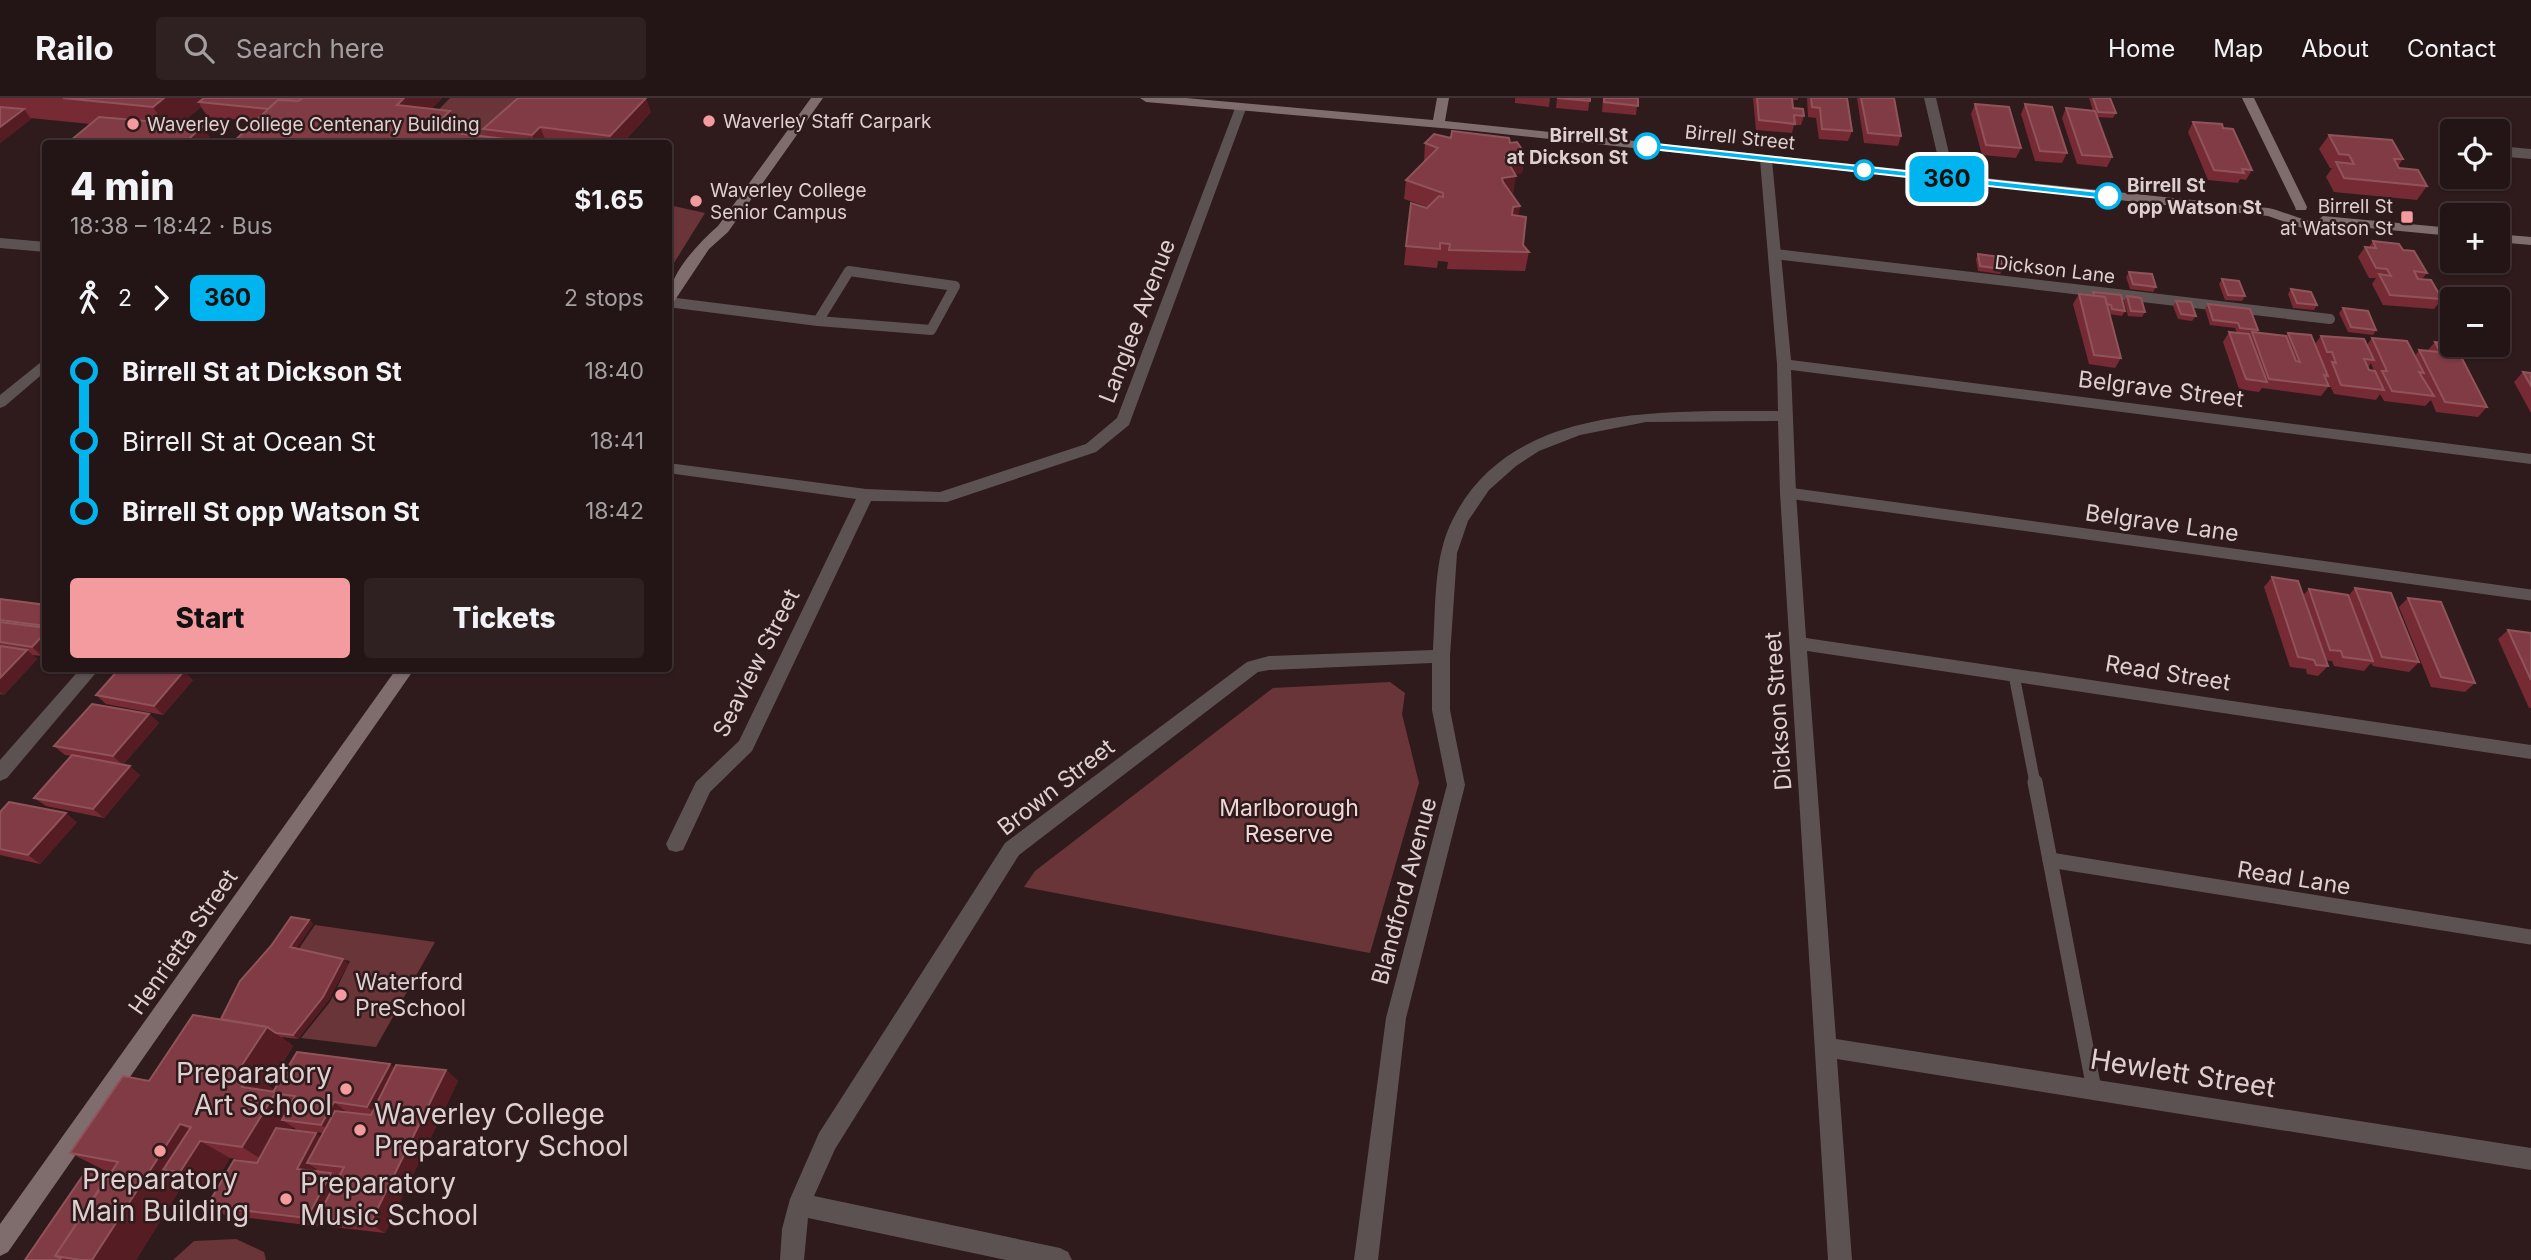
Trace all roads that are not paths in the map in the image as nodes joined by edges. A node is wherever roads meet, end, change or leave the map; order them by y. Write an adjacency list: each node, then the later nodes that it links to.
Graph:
1 (817, 98): 21 (main road)
2 (1146, 98): 6 (main road, Birrell Street)
3 (1443, 98): 7 (main road)
4 (1930, 98): 11 (street)
5 (2248, 98): 12 (main road)
6 (1241, 106): 7 (main road, Birrell Street); 32 (street, Langlee Avenue)
7 (1438, 124): 10 (main road, Birrell Street)
8 (2510, 152): 9 (lane)
9 (2531, 154)
10 (1766, 160): 11 (main road, Birrell Street); 20 (street, Dickson Street)
11 (1949, 179): 13 (main road, Birrell Street)
12 (2301, 207): 13 (main road); 14 (main road)
13 (2287, 216): 14 (main road, Birrell Street)
14 (2323, 220): 15 (main road)
15 (2440, 231)
16 (2510, 239): 17 (main road)
17 (2531, 241)
18 (0, 243): 19 (lane)
19 (42, 247)
20 (1775, 254): 23 (lane, Dickson Lane); 25 (street, Dickson Street)
21 (672, 295)
22 (672, 302): 24 (lane)
23 (2330, 319)
24 (818, 321): 24 (lane)
25 (1784, 364): 28 (street, Dickson Street); 29 (street, Belgrave Street)
26 (42, 366): 27 (street)
27 (0, 403)
28 (1786, 416): 31 (street, Dickson Street); 35 (street, Blandford Avenue)
29 (2531, 459)
30 (672, 469): 32 (street, Langlee Avenue)
31 (1788, 493): 33 (lane, Belgrave Lane); 34 (street, Dickson Street)
32 (866, 495): 41 (street, Seaview Street)
33 (2531, 595)
34 (1798, 643): 38 (street, Read Street); 44 (street, Dickson Street)
35 (1441, 656): 47 (street, Brown Street); 51 (street, Blandford Avenue)
36 (88, 672): 40 (street)
37 (404, 672): 48 (main road, Henrietta Street)
38 (2014, 675): 39 (street, Read Street); 42 (lane)
39 (2531, 752)
40 (0, 773)
41 (676, 844)
42 (2050, 860): 43 (lane, Read Lane); 45 (lane)
43 (2531, 937)
44 (1825, 1047): 45 (street, Hewlett Street); 52 (street, Dickson Street)
45 (2094, 1089): 46 (street, Hewlett Street)
46 (2531, 1160)
47 (801, 1205): 49 (street, Brown Street); 50 (street)
48 (0, 1244)
49 (792, 1260)
50 (1060, 1260)
51 (1366, 1260)
52 (1840, 1260)

